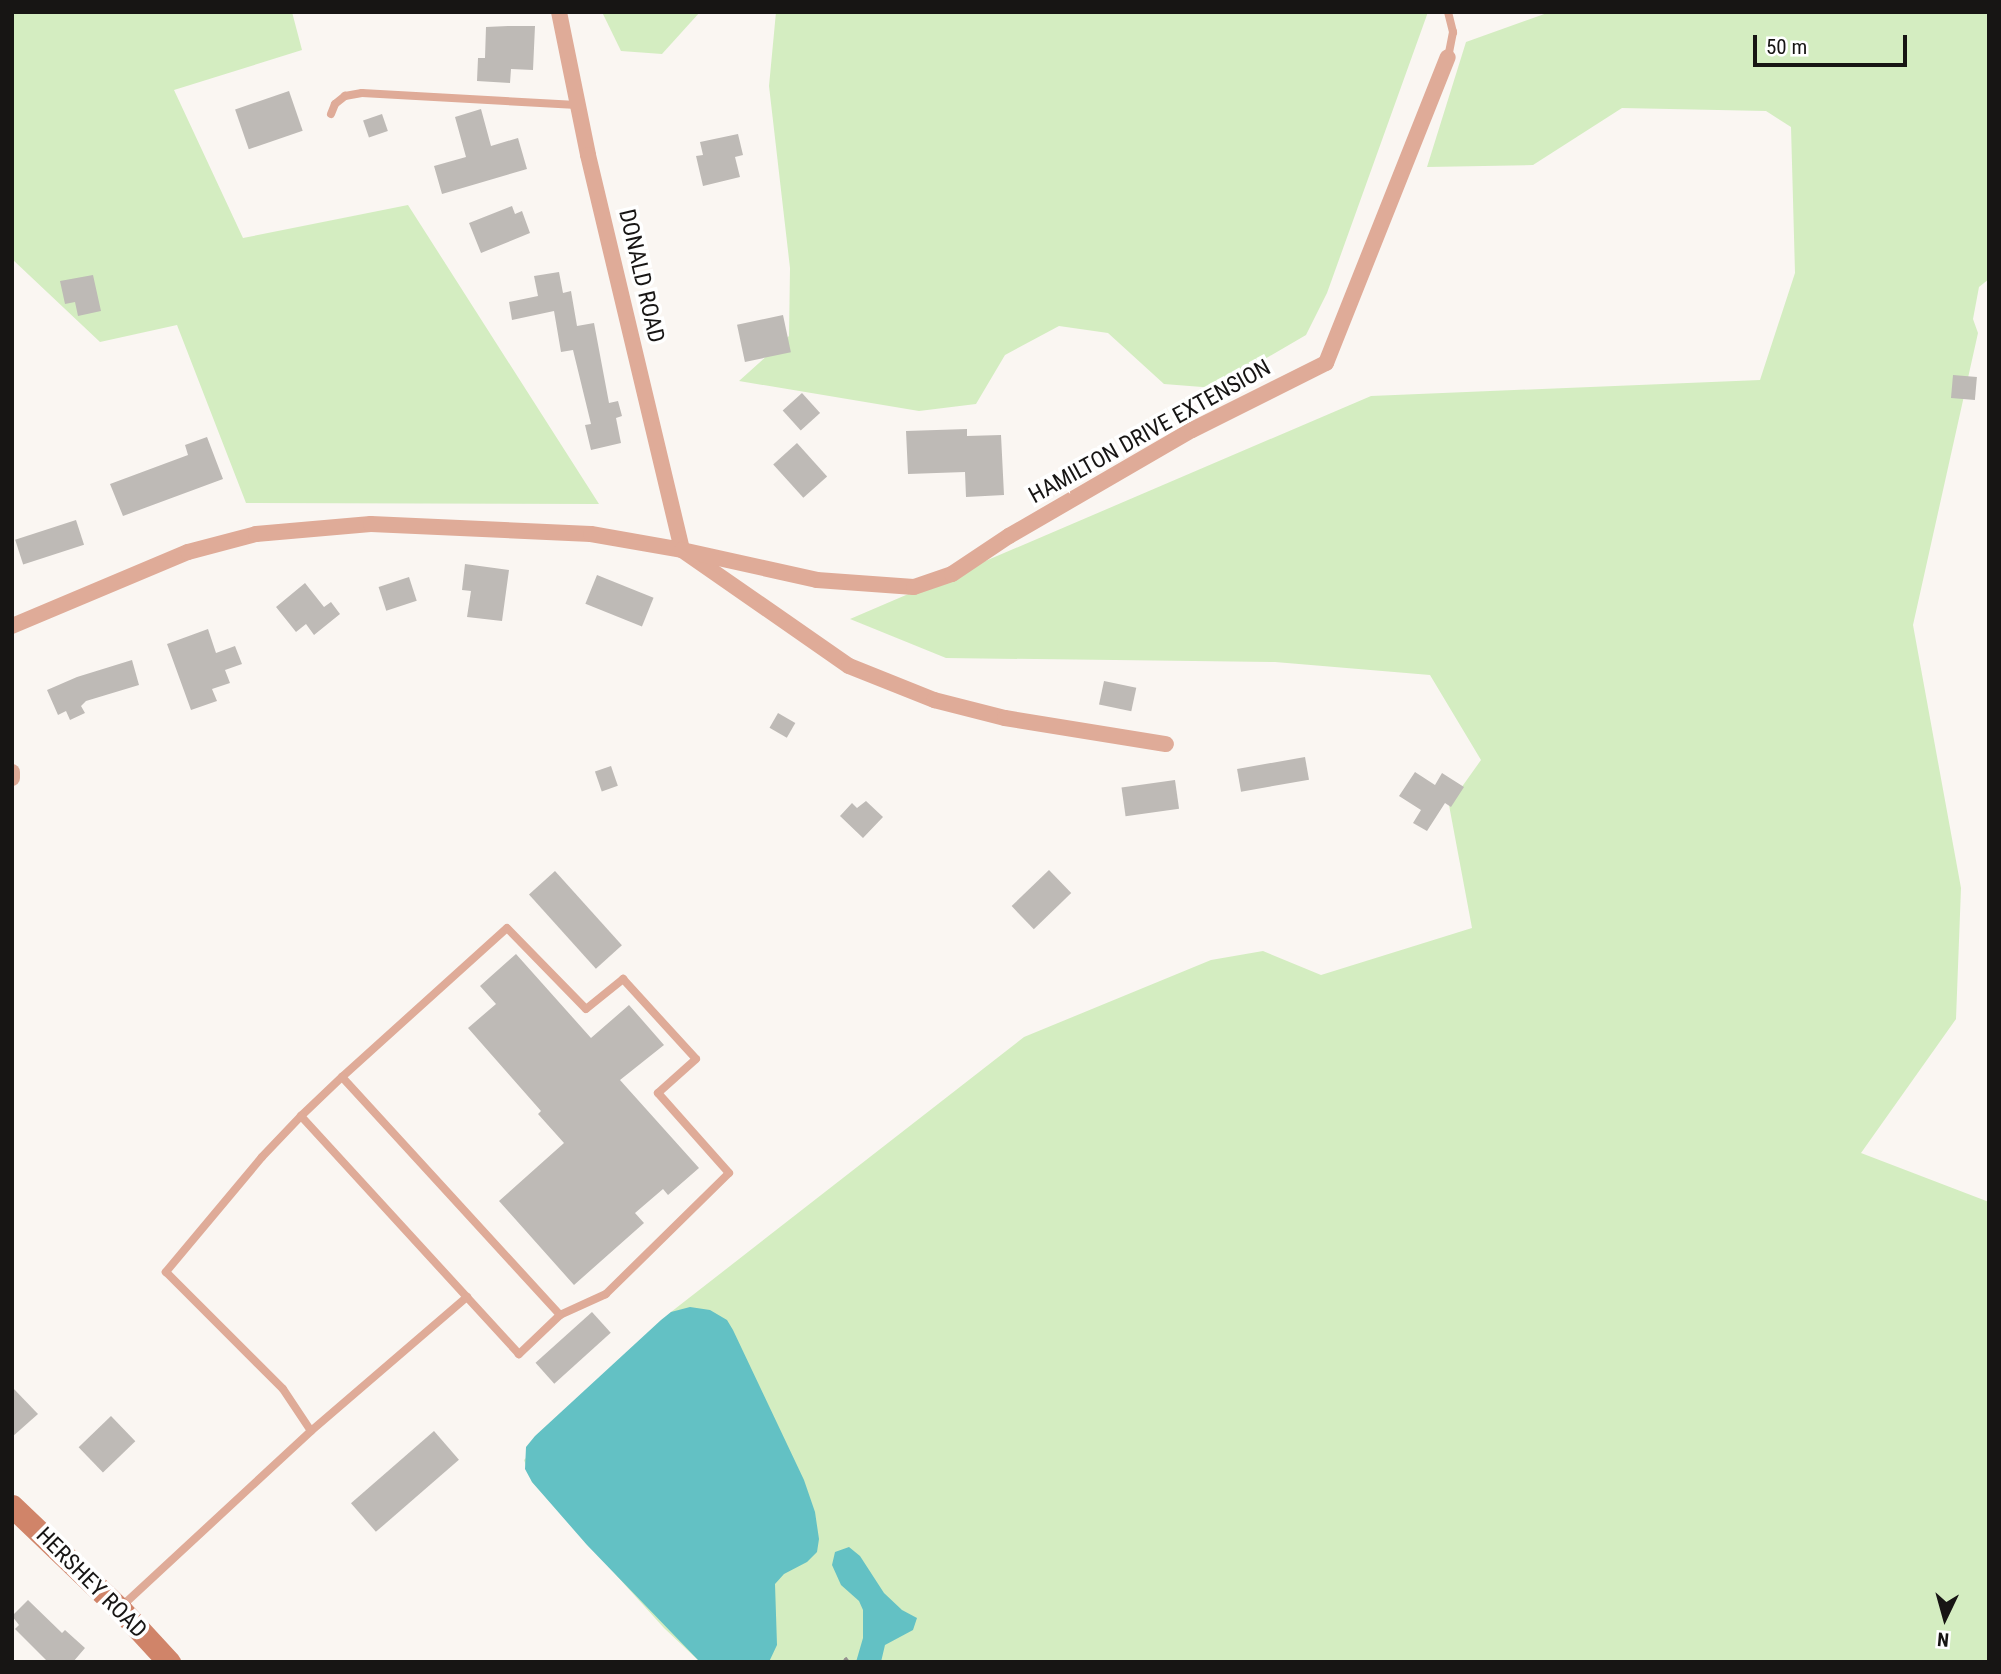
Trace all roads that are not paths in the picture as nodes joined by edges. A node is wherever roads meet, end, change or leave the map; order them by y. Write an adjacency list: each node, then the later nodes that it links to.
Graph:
1 (559, 12): 4 (street, DONALD ROAD)
2 (1448, 12): 3 (lane)
3 (1448, 57): 6 (street, HAMILTON DRIVE EXTENSION)
4 (577, 105): 5 (lane); 6 (street, DONALD ROAD)
5 (331, 114)
6 (682, 550): 7 (street, HAMILTON DRIVE EXTENSION); 8 (street, HAMILTON DRIVE EXTENSION)
7 (12, 626)
8 (1166, 744)
9 (12, 772): 10 (street)
10 (12, 778)
11 (342, 1077): 12 (lane); 14 (lane); 14 (lane)
12 (301, 1116): 13 (lane); 15 (lane)
13 (467, 1297): 14 (lane); 15 (lane)
14 (560, 1315)
15 (311, 1431): 17 (lane)
16 (12, 1506): 17 (street, HERSHEY ROAD)
17 (120, 1608): 18 (street, HERSHEY ROAD)
18 (169, 1662)

